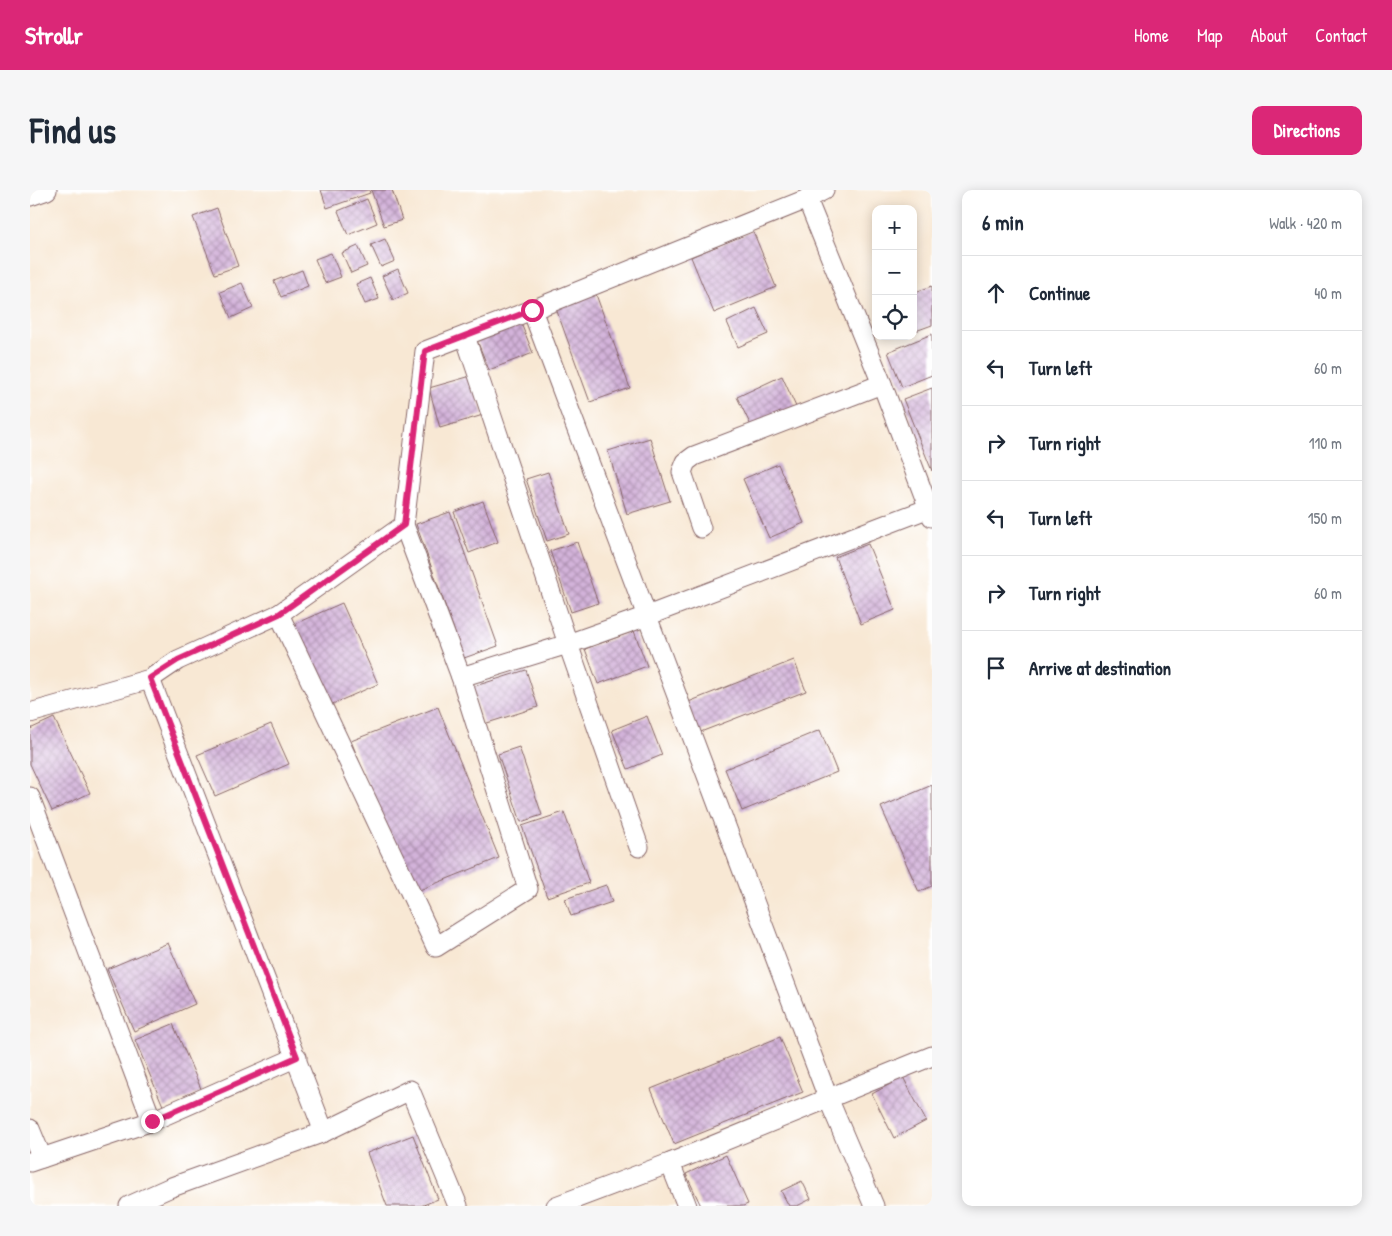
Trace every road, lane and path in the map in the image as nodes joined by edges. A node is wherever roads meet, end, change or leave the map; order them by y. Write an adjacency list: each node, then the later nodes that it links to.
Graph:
1 (46, 190): 3 (street)
2 (824, 190): 4 (street)
3 (30, 196)
4 (807, 199): 5 (street); 7 (street)
5 (532, 310): 6 (street); 12 (street)
6 (465, 336): 9 (street); 13 (street)
7 (882, 384): 8 (street); 10 (street)
8 (931, 511): 12 (street)
9 (404, 525): 11 (street); 14 (street)
10 (701, 528)
11 (279, 614): 14 (street); 15 (street)
12 (648, 616): 13 (street); 21 (street)
13 (568, 644): 14 (street); 18 (street)
14 (461, 677)
15 (150, 678): 16 (street); 20 (street)
16 (30, 713)
17 (30, 797): 22 (street)
18 (639, 848)
19 (932, 1056): 21 (street)
20 (297, 1057): 22 (street); 24 (street)
21 (828, 1098): 26 (street); 31 (street)
22 (152, 1121): 25 (street)
23 (30, 1129): 25 (street)
24 (324, 1132): 27 (street); 28 (street)
25 (36, 1160)
26 (670, 1163): 29 (street); 30 (street)
27 (129, 1206)
28 (458, 1206)
29 (556, 1206)
30 (687, 1206)
31 (874, 1206)

